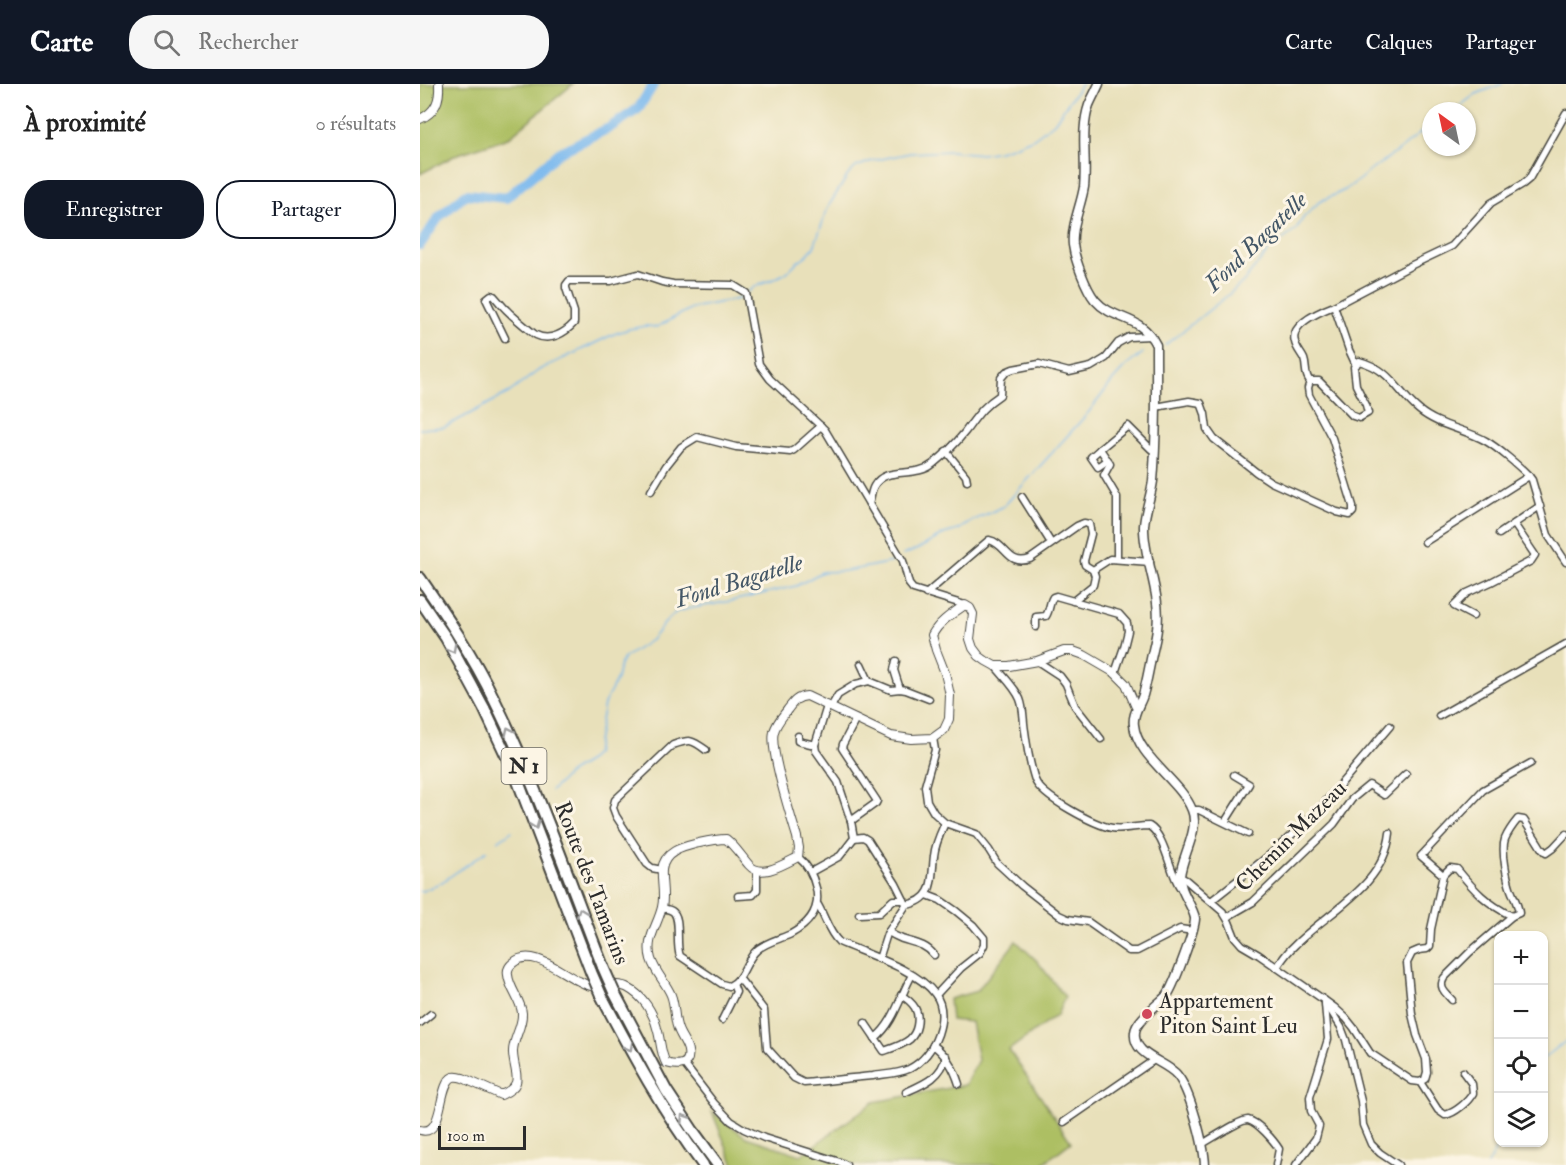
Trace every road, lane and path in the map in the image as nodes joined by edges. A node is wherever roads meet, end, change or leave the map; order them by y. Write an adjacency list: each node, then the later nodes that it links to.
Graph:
1 (439, 84): 4 (street)
2 (1099, 84): 6 (main road)
3 (1566, 113): 5 (street)
4 (420, 119)
5 (1334, 306): 8 (street); 9 (street)
6 (1152, 336): 10 (main road); 14 (street)
7 (505, 338): 11 (street)
8 (1356, 365): 9 (street); 16 (street)
9 (1310, 381): 10 (street)
10 (1156, 407): 13 (main road)
11 (821, 426): 18 (street); 20 (street)
12 (1100, 449): 13 (street); 15 (street); 15 (street)
13 (1155, 450): 27 (main road)
14 (946, 451): 17 (street); 20 (street)
15 (1108, 460): 26 (street)
16 (1529, 476): 21 (street); 24 (street)
17 (967, 482)
18 (651, 491)
19 (1022, 497): 25 (street)
20 (869, 504): 31 (street)
21 (1540, 506): 22 (street); 28 (street)
22 (1514, 524): 23 (street); 35 (street)
23 (1499, 534)
24 (1425, 542)
25 (1051, 543): 29 (street); 31 (street)
26 (1117, 559): 27 (street); 29 (street)
27 (1150, 562): 47 (main road)
28 (1566, 562)
29 (1093, 570): 33 (street)
30 (420, 578): 91 (highway, Route des Tamarins / N 1, one-way to 30, bridge)
31 (926, 594): 34 (street)
32 (420, 600): 112 (highway, Route des Tamarins / N 1, one-way to 112, bridge)
33 (1073, 601): 36 (street); 42 (street)
34 (965, 605): 41 (street); 52 (street)
35 (1473, 616)
36 (1036, 627)
37 (1566, 644): 48 (street)
38 (896, 661): 44 (street)
39 (1037, 661): 41 (street); 42 (street); 53 (street)
40 (861, 664): 43 (street)
41 (995, 666): 75 (street)
42 (1115, 674): 47 (street)
43 (869, 681): 44 (street); 46 (street)
44 (900, 689): 45 (street)
45 (929, 699)
46 (829, 706): 49 (street); 54 (street); 67 (street)
47 (1137, 708): 59 (main road)
48 (1439, 716)
49 (856, 719): 52 (street); 60 (street)
50 (1390, 726): 76 (street)
51 (798, 736): 54 (street)
52 (933, 738): 62 (street)
53 (1101, 739)
54 (815, 745): 60 (street)
55 (706, 750): 68 (street)
56 (1531, 764): 71 (street)
57 (1406, 774): 82 (street, Chemin Mazeau)
58 (1234, 775): 61 (street)
59 (1192, 810): 61 (street); 72 (main road)
60 (851, 820): 66 (street)
61 (1225, 822): 64 (street)
62 (945, 823): 73 (street); 83 (street)
63 (1390, 833): 87 (street)
64 (1248, 834)
65 (1566, 834): 81 (street)
66 (854, 838): 70 (street); 77 (street)
67 (798, 857): 69 (street); 70 (street)
68 (662, 870): 69 (street); 79 (street)
69 (757, 871): 74 (street)
70 (811, 872): 78 (street)
71 (1443, 875): 81 (street); 106 (street)
72 (1180, 877): 75 (main road); 76 (street, Chemin Mazeau)
73 (927, 895): 77 (street); 93 (street)
74 (738, 896)
75 (1185, 896): 83 (main road)
76 (1211, 901): 82 (street, Chemin Mazeau)
77 (905, 903): 80 (street); 84 (street)
78 (818, 905): 86 (street); 89 (street)
79 (662, 908): 90 (street); 104 (street)
80 (860, 914)
81 (1512, 916): 95 (street)
82 (1227, 918): 87 (street, Chemin Mazeau)
83 (1193, 931): 103 (main road)
84 (888, 932): 85 (street); 86 (street)
85 (934, 955)
86 (879, 959): 88 (street)
87 (1277, 967): 94 (street, Chemin Mazeau)
88 (912, 975): 92 (street); 93 (street)
89 (739, 978): 90 (street); 101 (street)
90 (733, 984): 97 (street)
91 (614, 989): 104 (street); 110 (street); 113 (highway, Route des Tamarins / N 1, one-way to 91)
92 (902, 995): 100 (street); 100 (street)
93 (936, 995): 101 (street)
94 (1324, 1000): 106 (street); 117 (street); 118 (street, Chemin Mazeau)
95 (1452, 1000)
96 (430, 1014): 98 (street)
97 (722, 1020)
98 (420, 1023)
99 (865, 1023): 100 (street)
100 (875, 1038)
101 (933, 1045): 102 (street)
102 (946, 1056): 107 (street); 108 (street)
103 (1154, 1060): 109 (street); 111 (main road)
104 (684, 1064): 114 (street)
105 (1462, 1072): 106 (street)
106 (1420, 1082)
107 (959, 1084)
108 (906, 1092)
109 (1064, 1122)
110 (420, 1130)
111 (1202, 1144): 115 (main road); 116 (street)
112 (703, 1165)
113 (718, 1165)
114 (846, 1165)
115 (1205, 1165)
116 (1276, 1165)
117 (1296, 1165)
118 (1398, 1165)

